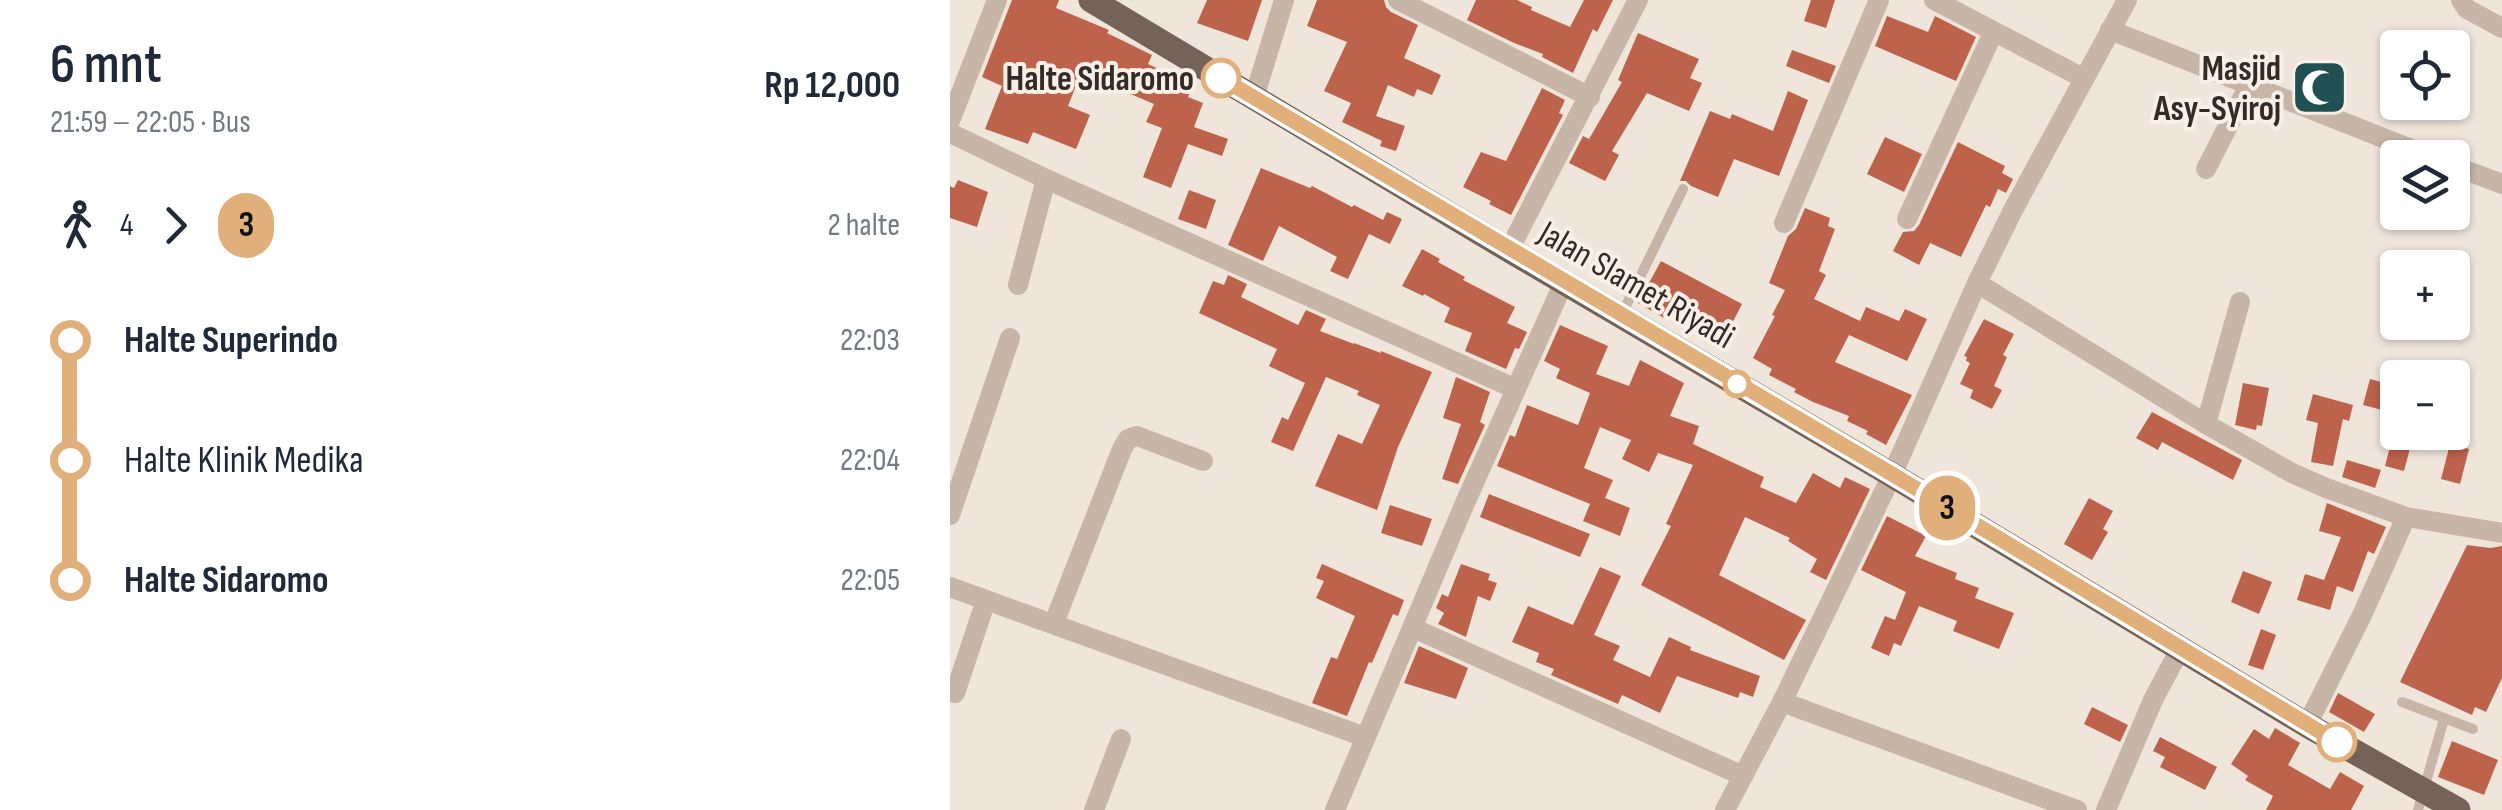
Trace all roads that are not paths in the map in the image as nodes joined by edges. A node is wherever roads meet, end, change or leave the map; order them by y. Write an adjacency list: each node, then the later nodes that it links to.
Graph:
1 (997, 0): 17 (street)
2 (1091, 0): 16 (main road, Jalan Slamet Riyadi)
3 (1284, 0): 16 (street)
4 (1398, 0): 15 (street)
5 (1638, 0): 15 (street)
6 (1878, 0): 26 (street)
7 (1934, 0): 12 (street)
8 (2127, 0): 11 (street)
9 (2467, 3): 10 (street)
10 (2502, 28)
11 (2110, 30): 13 (street); 14 (street)
12 (1994, 33): 13 (street); 25 (street)
13 (2083, 78): 29 (street)
14 (2250, 85): 19 (street); 20 (street)
15 (1590, 96): 27 (street)
16 (1254, 98): 27 (main road, Jalan Slamet Riyadi)
17 (950, 121)
18 (950, 133): 22 (street)
19 (2389, 140)
20 (2206, 169)
21 (2470, 172): 23 (street)
22 (1046, 179): 30 (street); 34 (street)
23 (2502, 184)
24 (1683, 189): 32 (lane)
25 (1907, 220)
26 (1784, 223)
27 (1509, 250): 28 (main road, Jalan Slamet Riyadi)
28 (1564, 282): 32 (main road, Jalan Slamet Riyadi); 34 (street)
29 (1977, 283): 35 (street); 37 (street)
30 (1018, 284)
31 (2240, 302): 35 (street)
32 (1621, 315): 37 (main road, Jalan Slamet Riyadi)
33 (1010, 338): 38 (street)
34 (1516, 389): 44 (street)
35 (2206, 424): 39 (street)
36 (1203, 461): 43 (street)
37 (1892, 474): 45 (main road, Jalan Slamet Riyadi); 47 (street)
38 (950, 515)
39 (2406, 517): 40 (street); 50 (street)
40 (2502, 533)
41 (950, 587): 42 (street)
42 (986, 600): 43 (street); 46 (street)
43 (1054, 624): 52 (street)
44 (1413, 628): 52 (street); 54 (street)
45 (2180, 649): 50 (main road, Jalan Slamet Riyadi); 60 (street)
46 (955, 693)
47 (1782, 702): 54 (street); 59 (street)
48 (2402, 702): 49 (lane)
49 (2444, 719): 51 (lane); 55 (lane)
50 (2307, 725): 55 (main road, Jalan Slamet Riyadi)
51 (2472, 729)
52 (1365, 737): 57 (street)
53 (1121, 739): 56 (street)
54 (1743, 776): 58 (street)
55 (2420, 801): 61 (main road, Jalan Slamet Riyadi)
56 (1094, 810)
57 (1335, 810)
58 (1725, 810)
59 (2077, 810)
60 (2106, 810)
61 (2458, 810)

